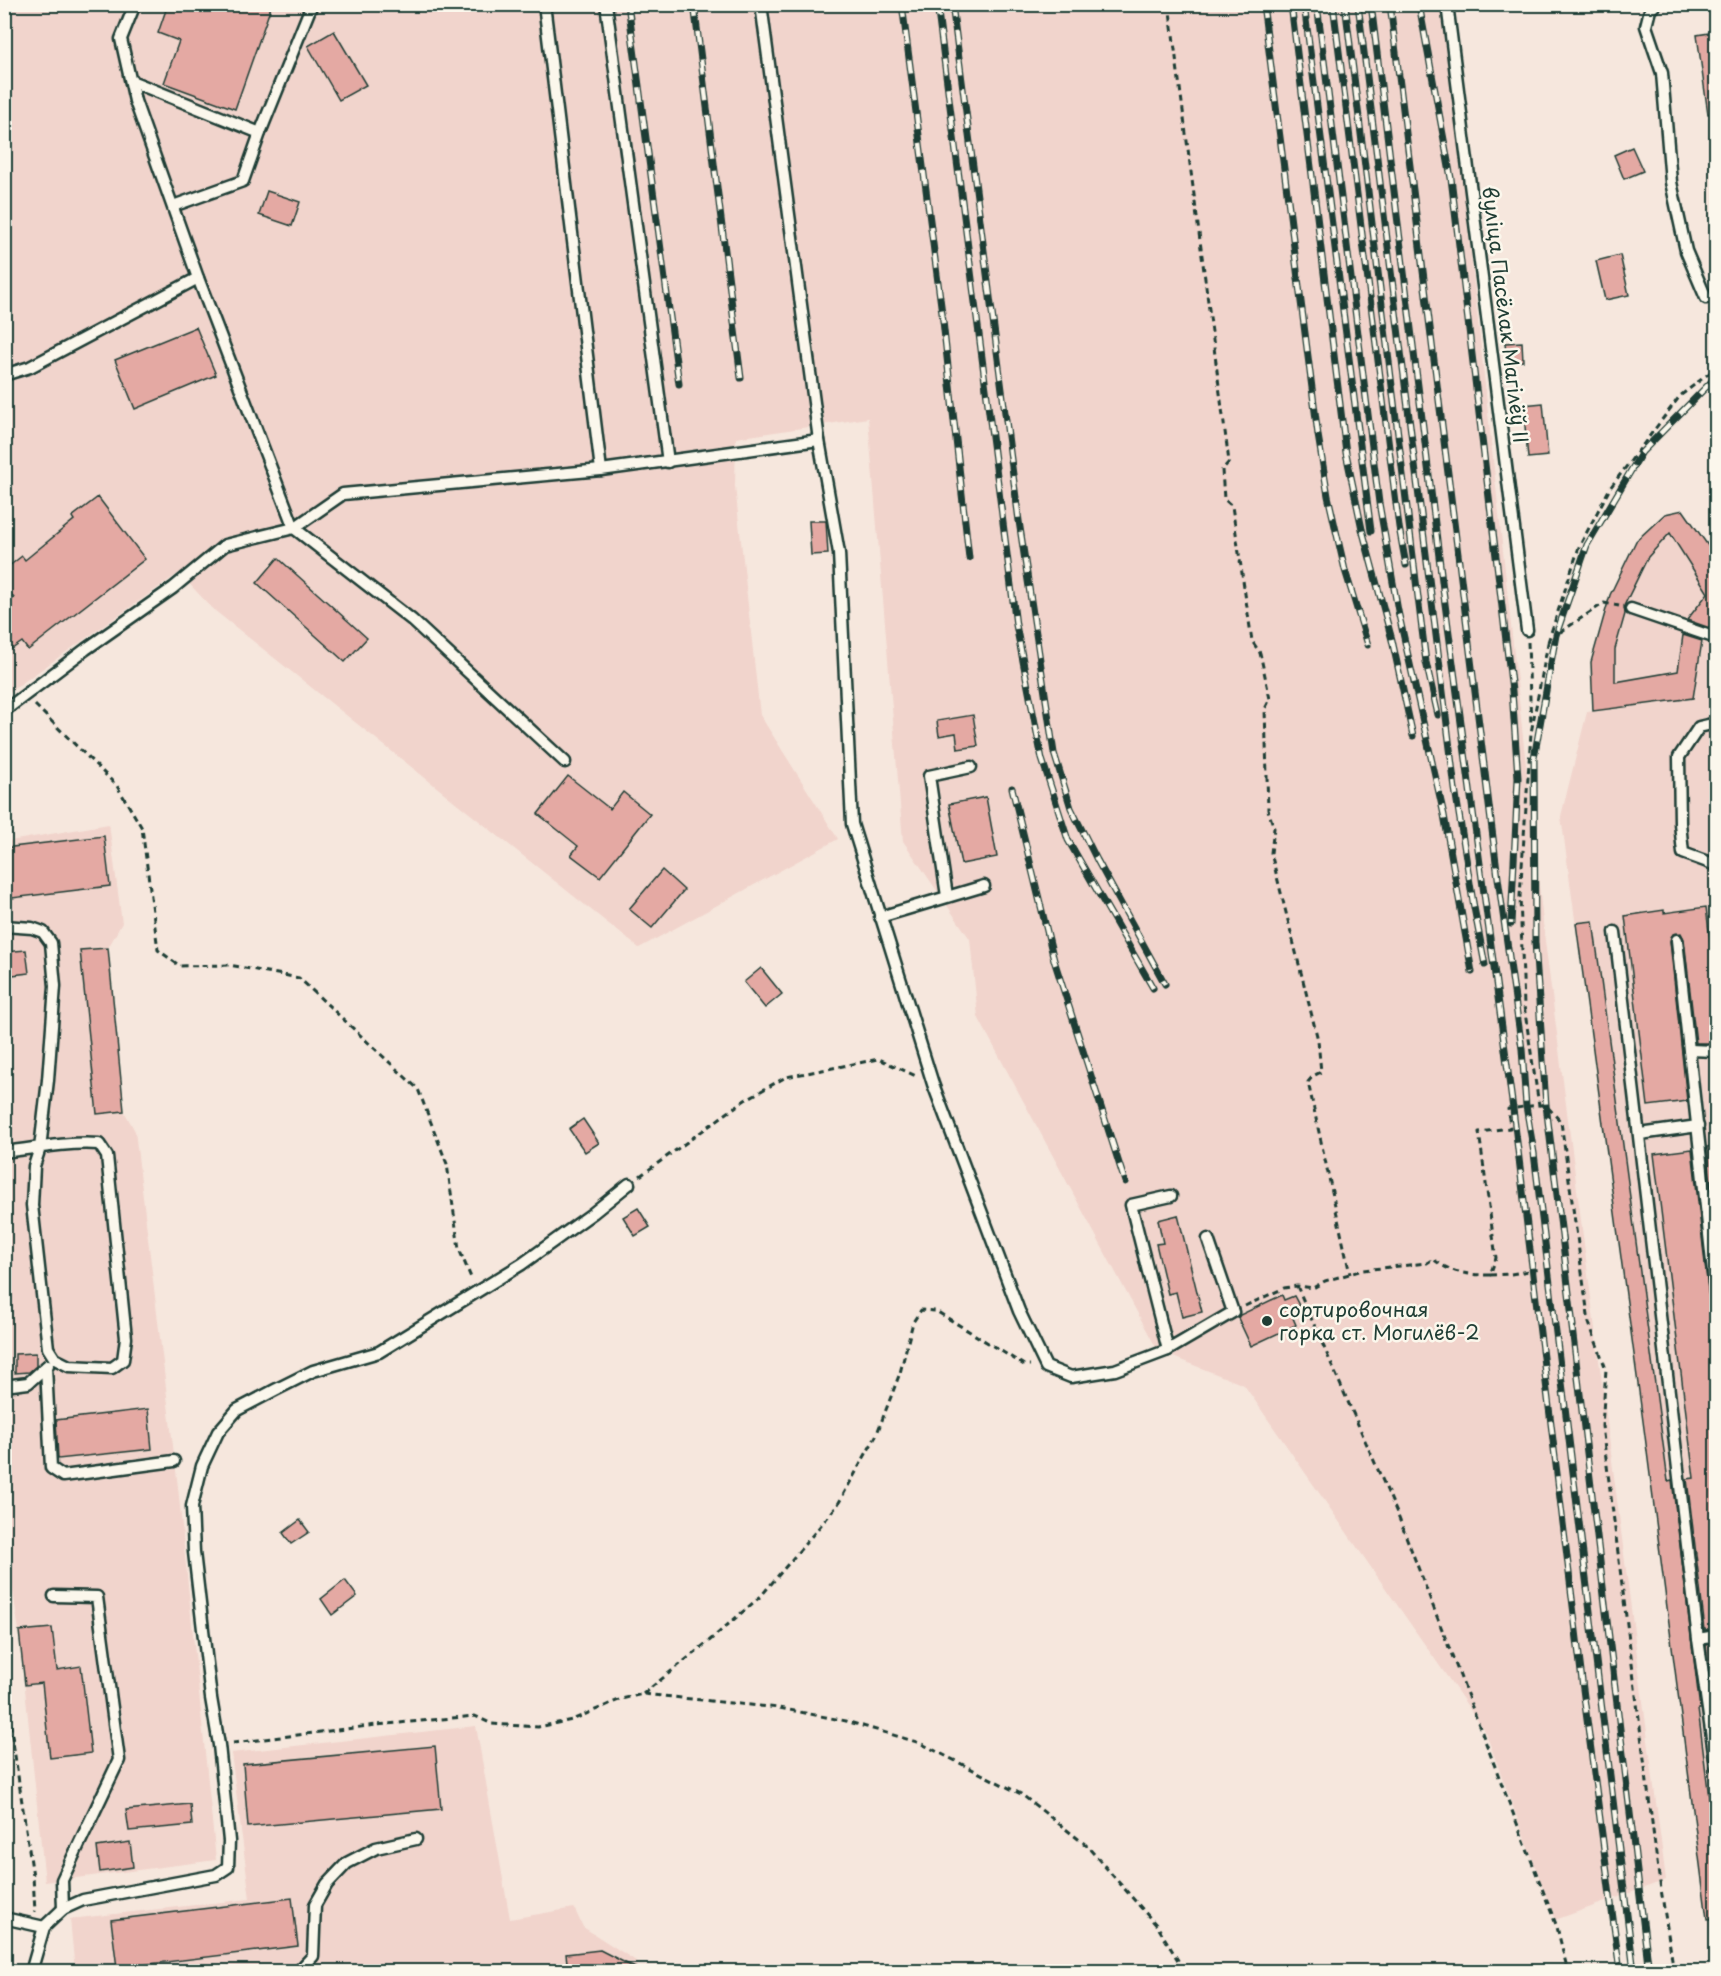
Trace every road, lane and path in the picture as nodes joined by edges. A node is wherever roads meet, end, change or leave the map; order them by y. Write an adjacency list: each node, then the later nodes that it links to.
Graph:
1 (135, 4): 9 (lane)
2 (312, 4): 10 (lane)
3 (544, 4): 18 (lane)
4 (606, 4): 17 (lane)
5 (761, 4): 16 (lane)
6 (1169, 4): 49 (path)
7 (1447, 4): 21 (lane, вуліца Пасёлак Магілёў II)
8 (1656, 4): 13 (lane)
9 (131, 81): 10 (lane); 11 (lane)
10 (260, 133): 11 (lane)
11 (173, 206): 12 (lane)
12 (198, 278): 15 (lane); 19 (lane)
13 (1706, 298)
14 (1716, 368): 23 (path)
15 (4, 375)
16 (819, 440): 17 (lane); 33 (lane)
17 (668, 462): 18 (lane)
18 (602, 470): 19 (lane)
19 (294, 528): 24 (lane); 28 (lane)
20 (1631, 609): 22 (lane); 23 (path)
21 (1527, 630): 27 (path)
22 (1716, 638)
23 (1548, 643): 27 (path)
24 (26, 695): 25 (lane); 52 (path)
25 (4, 711)
26 (1716, 723): 30 (lane)
27 (1531, 734): 40 (path)
28 (565, 762)
29 (971, 767): 32 (lane)
30 (1716, 865)
31 (984, 886): 32 (lane)
32 (947, 896): 33 (lane)
33 (880, 917): 39 (lane)
34 (4, 926): 43 (lane)
35 (1616, 932): 42 (lane)
36 (1677, 940): 37 (lane)
37 (1689, 1050): 38 (lane); 41 (lane)
38 (1716, 1051)
39 (933, 1084): 45 (path); 57 (lane)
40 (1539, 1105): 50 (path); 76 (path)
41 (1698, 1126): 42 (lane); 53 (lane)
42 (1640, 1134): 63 (lane)
43 (40, 1148): 44 (lane); 56 (lane); 56 (lane)
44 (4, 1152)
45 (629, 1184): 52 (lane)
46 (1171, 1196): 55 (lane)
47 (1208, 1239): 54 (lane)
48 (1541, 1269): 50 (path)
49 (1350, 1274): 50 (path); 51 (path)
50 (1490, 1275)
51 (1297, 1286): 54 (path); 75 (path)
52 (476, 1291): 66 (lane)
53 (1716, 1299)
54 (1233, 1312): 55 (lane)
55 (1168, 1350): 57 (lane)
56 (55, 1359): 58 (lane)
57 (1046, 1366): 65 (path)
58 (46, 1367): 59 (lane); 60 (lane)
59 (4, 1386)
60 (174, 1461)
61 (54, 1596): 69 (lane)
62 (1716, 1636): 63 (lane)
63 (1698, 1639): 67 (lane)
64 (4, 1682): 71 (path)
65 (643, 1694): 66 (path); 74 (path)
66 (219, 1745): 69 (lane)
67 (1716, 1766)
68 (416, 1839): 73 (lane)
69 (63, 1909): 71 (lane)
70 (4, 1918): 71 (lane)
71 (39, 1926): 72 (lane)
72 (31, 1971)
73 (298, 1971)
74 (1185, 1971)
75 (1568, 1971)
76 (1674, 1971)

